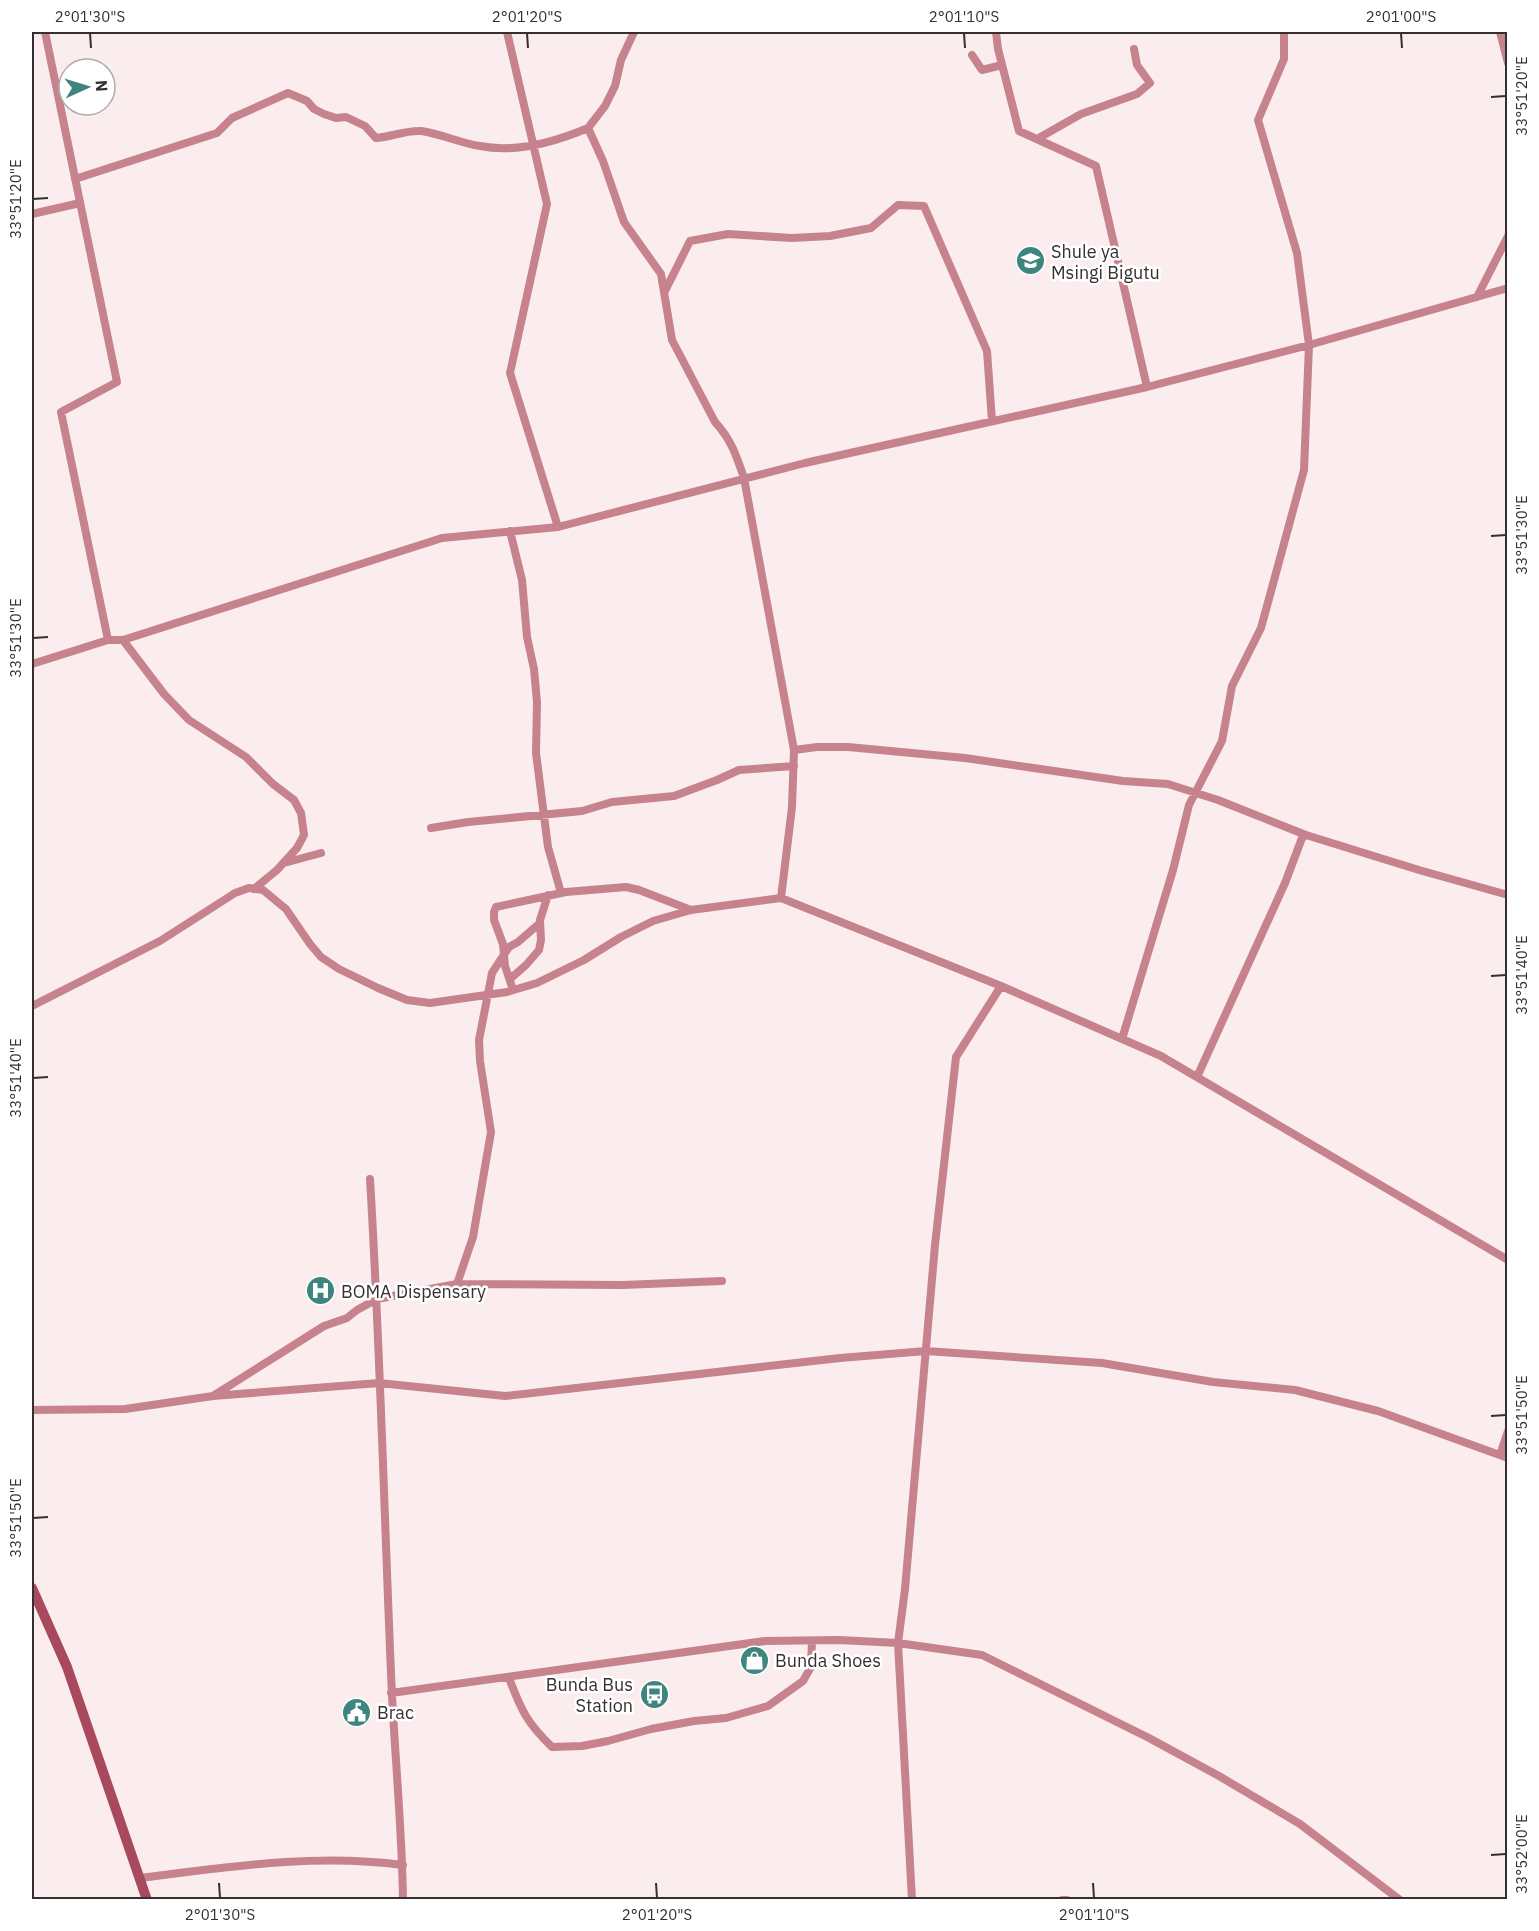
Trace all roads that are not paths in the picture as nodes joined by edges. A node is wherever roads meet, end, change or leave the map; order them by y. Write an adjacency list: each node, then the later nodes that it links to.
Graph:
1 (45, 32): 14 (street)
2 (507, 32): 13 (street)
3 (634, 32): 11 (street)
4 (996, 32): 10 (street)
5 (1284, 32): 21 (street)
6 (1500, 32): 9 (street)
7 (1134, 49): 12 (street)
8 (972, 55): 10 (street)
9 (1508, 63)
10 (1002, 65): 12 (street)
11 (588, 128): 13 (street); 19 (street)
12 (1037, 139): 22 (street)
13 (533, 144): 14 (street); 25 (street)
14 (75, 179): 15 (street)
15 (80, 203): 16 (street); 27 (street)
16 (32, 214)
17 (1508, 236): 20 (street)
18 (1508, 288): 20 (street)
19 (665, 291): 23 (street); 24 (street)
20 (1477, 297): 21 (street)
21 (1309, 345): 22 (street); 32 (street)
22 (1147, 387): 23 (street)
23 (992, 421): 24 (street)
24 (744, 478): 25 (street); 30 (street)
25 (558, 527): 26 (street)
26 (510, 531): 28 (street); 33 (street)
27 (108, 640): 28 (street); 29 (street)
28 (123, 640): 37 (street)
29 (32, 664)
30 (794, 750): 31 (street); 32 (street)
31 (794, 766): 33 (street); 42 (street)
32 (1196, 793): 35 (street); 51 (street)
33 (543, 815): 34 (street); 39 (street)
34 (431, 828)
35 (1306, 835): 41 (street); 52 (street)
36 (321, 853): 37 (street)
37 (283, 863): 38 (street)
38 (254, 889): 49 (street); 50 (street)
39 (561, 893): 40 (street); 43 (street)
40 (548, 895): 44 (street); 45 (street)
41 (1508, 895)
42 (782, 898): 43 (street); 47 (street)
43 (691, 910): 48 (street)
44 (540, 923): 45 (street); 46 (street)
45 (504, 954): 46 (street); 49 (street)
46 (510, 979): 48 (street)
47 (1001, 986): 51 (street); 58 (street)
48 (513, 990): 49 (street)
49 (489, 995): 56 (street)
50 (32, 1006)
51 (1122, 1039): 52 (street)
52 (1197, 1077): 54 (street)
53 (370, 1179): 57 (street)
54 (1508, 1260)
55 (722, 1281): 56 (street)
56 (457, 1284): 57 (street)
57 (377, 1299): 59 (street); 60 (street)
58 (926, 1351): 59 (street); 63 (street); 66 (street)
59 (379, 1383): 60 (street); 68 (street)
60 (213, 1396): 61 (street)
61 (32, 1410)
62 (1508, 1431): 63 (street)
63 (1504, 1456)
64 (32, 1588): 70 (main road)
65 (812, 1641): 66 (street); 67 (street); 67 (street)
66 (898, 1643): 73 (street); 76 (street)
67 (509, 1678): 68 (street)
68 (391, 1693): 69 (street)
69 (403, 1865): 70 (street); 72 (street)
70 (141, 1878): 71 (main road)
71 (147, 1899)
72 (403, 1899)
73 (912, 1899)
74 (1062, 1899): 75 (street)
75 (1068, 1899)
76 (1400, 1899)

